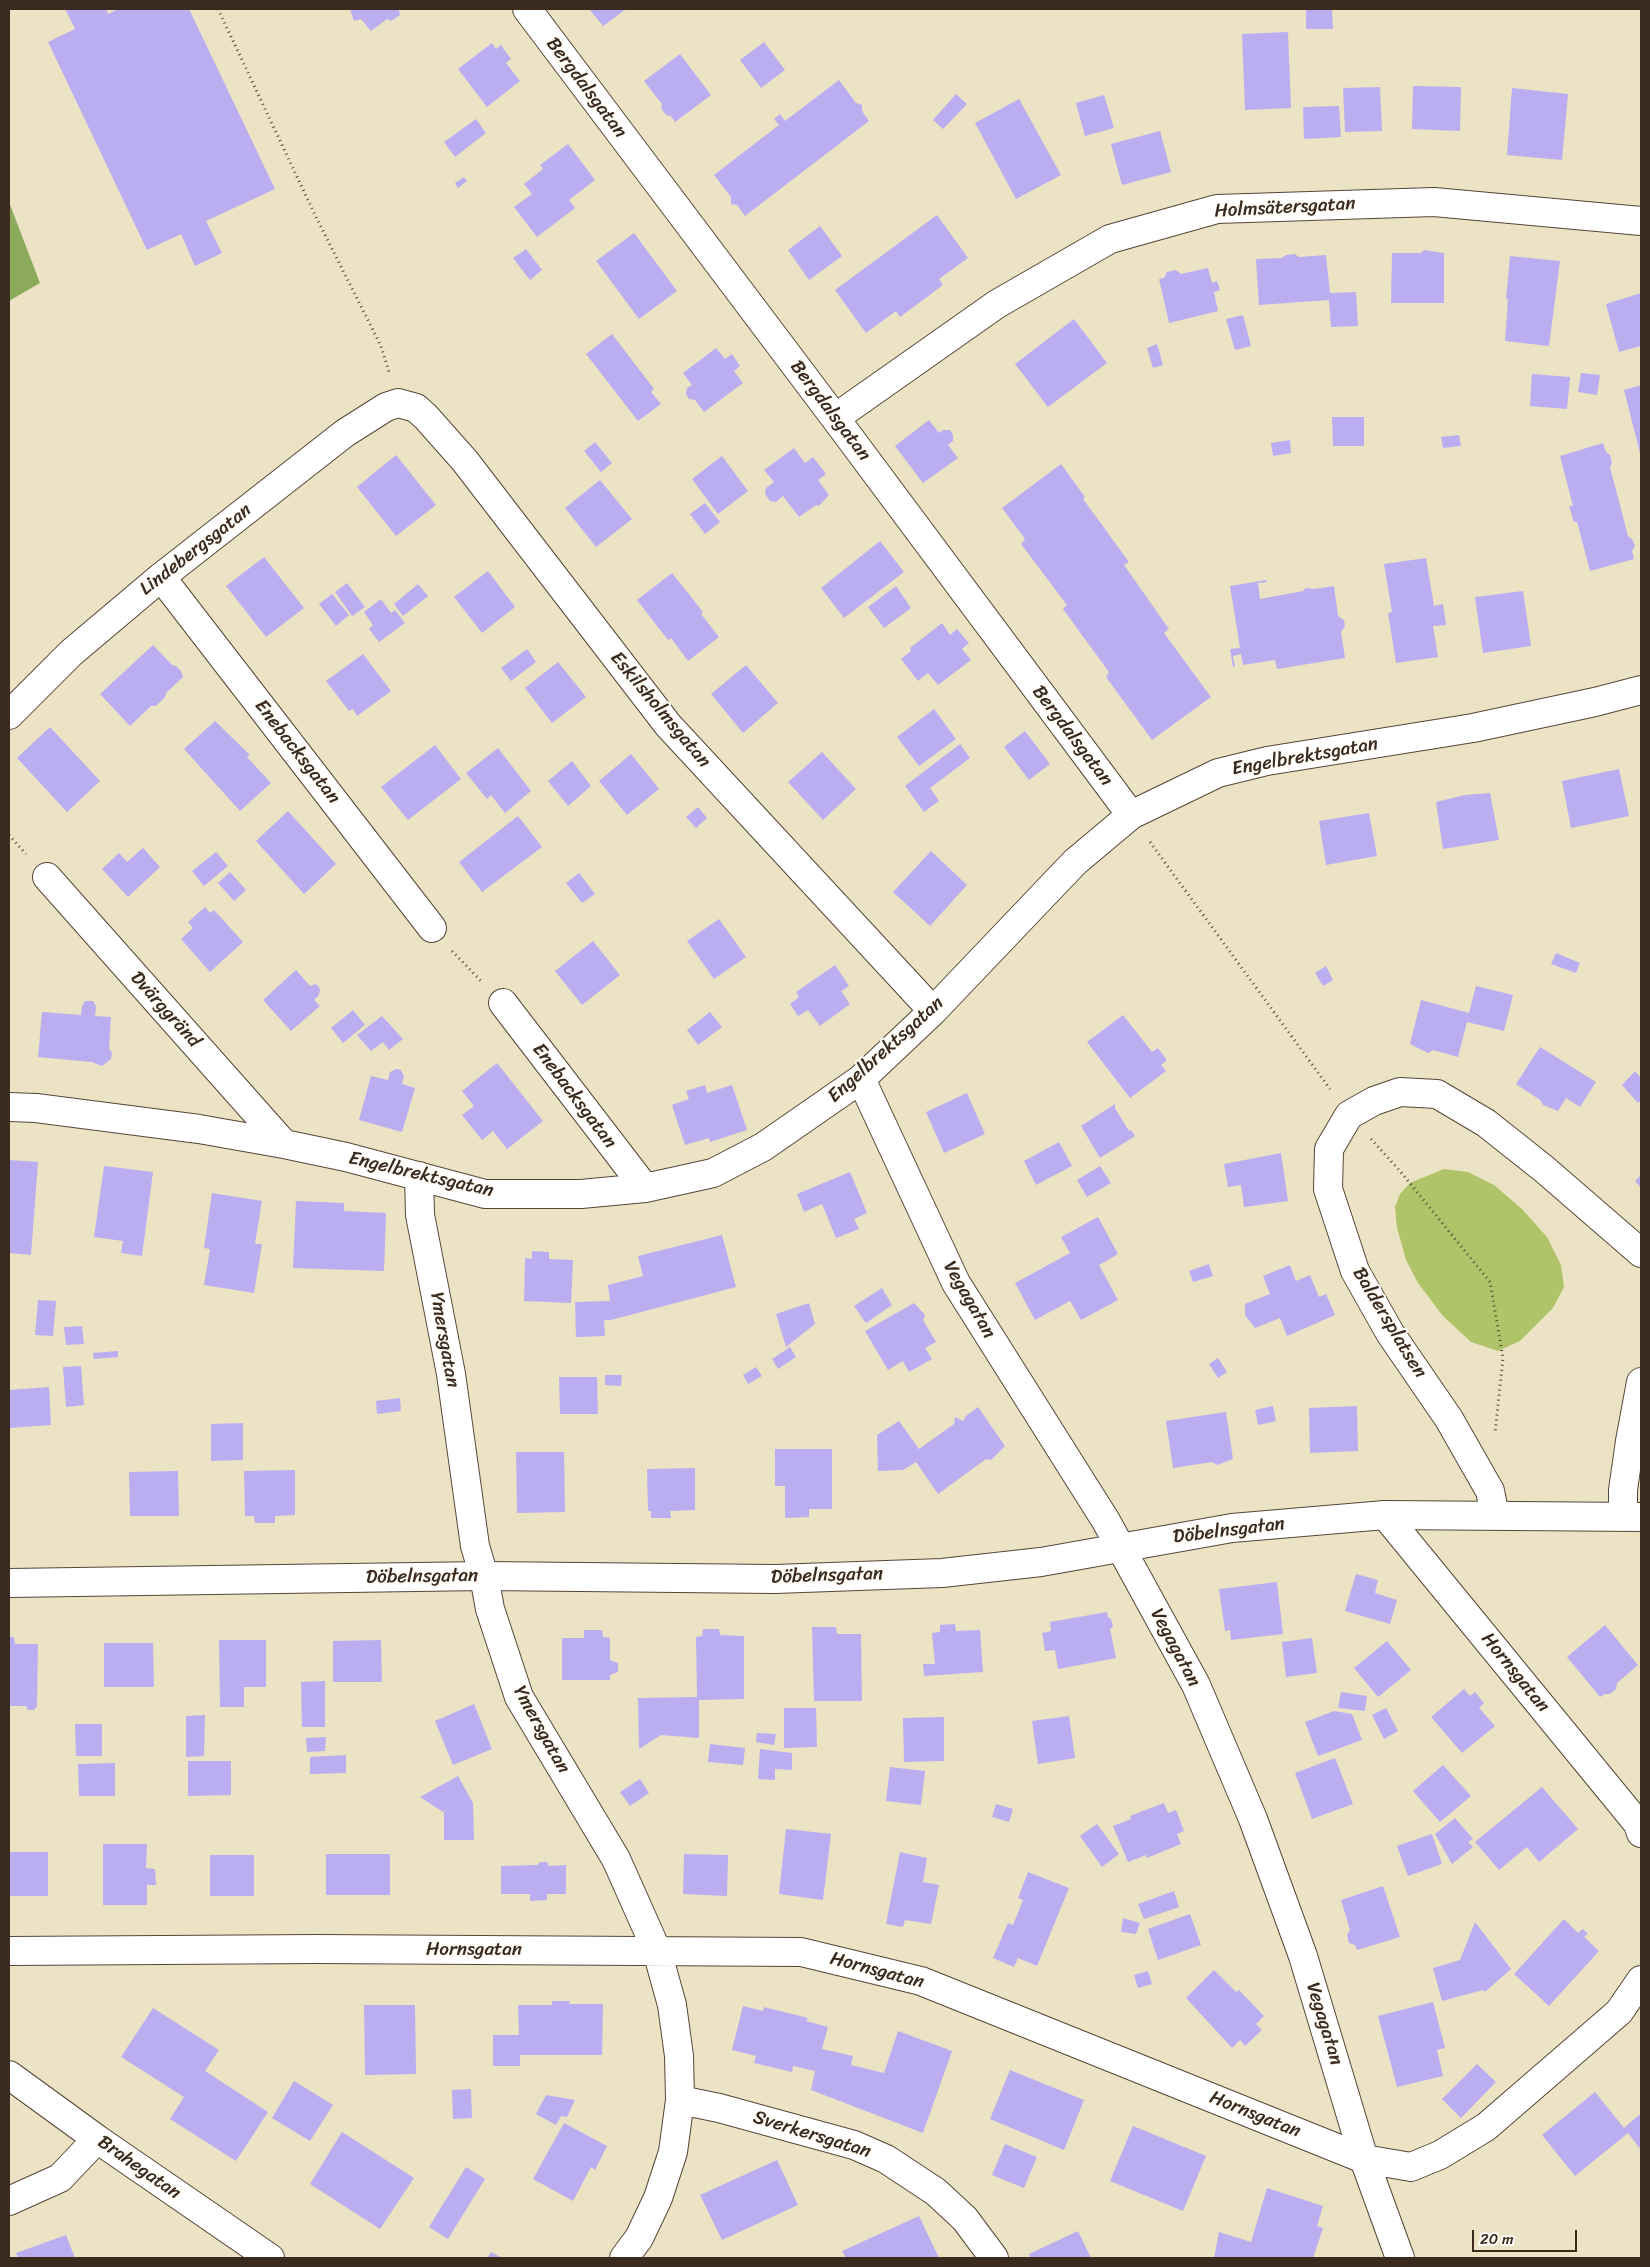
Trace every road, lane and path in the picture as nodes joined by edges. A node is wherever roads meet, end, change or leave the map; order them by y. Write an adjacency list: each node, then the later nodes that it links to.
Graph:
1 (218, 9): 4 (path)
2 (527, 9): 5 (street, Bergdalsgatan)
3 (1641, 221): 5 (street, Holmsätersgatan)
4 (398, 404): 6 (street, Lindebergsgatan); 13 (street, Eskilsholmsgatan)
5 (836, 418): 9 (street, Bergdalsgatan)
6 (161, 577): 8 (street, Lindebergsgatan); 11 (street, Enebacksgatan)
7 (1641, 690): 9 (street, Engelbrektsgatan)
8 (9, 715)
9 (1131, 815): 13 (street, Engelbrektsgatan); 16 (path)
10 (47, 877): 17 (street, Dvärggränd)
11 (432, 928): 12 (path)
12 (503, 1003): 19 (street, Enebacksgatan)
13 (933, 1010): 14 (street, Engelbrektsgatan)
14 (861, 1079): 19 (street, Engelbrektsgatan); 26 (street, Vegagatan)
15 (9, 1107): 17 (street, Engelbrektsgatan)
16 (1349, 1115): 20 (street, Baldersplatsen); 22 (path); 24 (street, Baldersplatsen)
17 (284, 1144): 18 (street, Engelbrektsgatan)
18 (419, 1176): 19 (street, Engelbrektsgatan); 27 (street, Ymersgatan)
19 (644, 1188)
20 (1641, 1254)
21 (1641, 1382): 25 (street)
22 (1495, 1434)
23 (1385, 1515): 24 (street, Döbelnsgatan); 26 (street, Döbelnsgatan); 29 (street, Hornsgatan)
24 (1495, 1515): 25 (street, Döbelnsgatan)
25 (1632, 1516)
26 (1120, 1546): 27 (street, Döbelnsgatan); 36 (street, Vegagatan)
27 (484, 1576): 28 (street, Döbelnsgatan); 31 (street, Ymersgatan)
28 (9, 1583)
29 (1641, 1833)
30 (9, 1951): 31 (street, Hornsgatan)
31 (657, 1951): 34 (street, Ymersgatan); 36 (street, Hornsgatan)
32 (1641, 1980): 36 (street, Hornsgatan)
33 (9, 2075): 35 (street, Brahegatan)
34 (680, 2100): 39 (street, Ymersgatan); 40 (street, Sverkersgatan)
35 (97, 2139): 37 (street); 38 (street, Brahegatan)
36 (1364, 2159): 41 (street, Vegagatan)
37 (9, 2201)
38 (270, 2258)
39 (624, 2258)
40 (994, 2258)
41 (1400, 2258)

